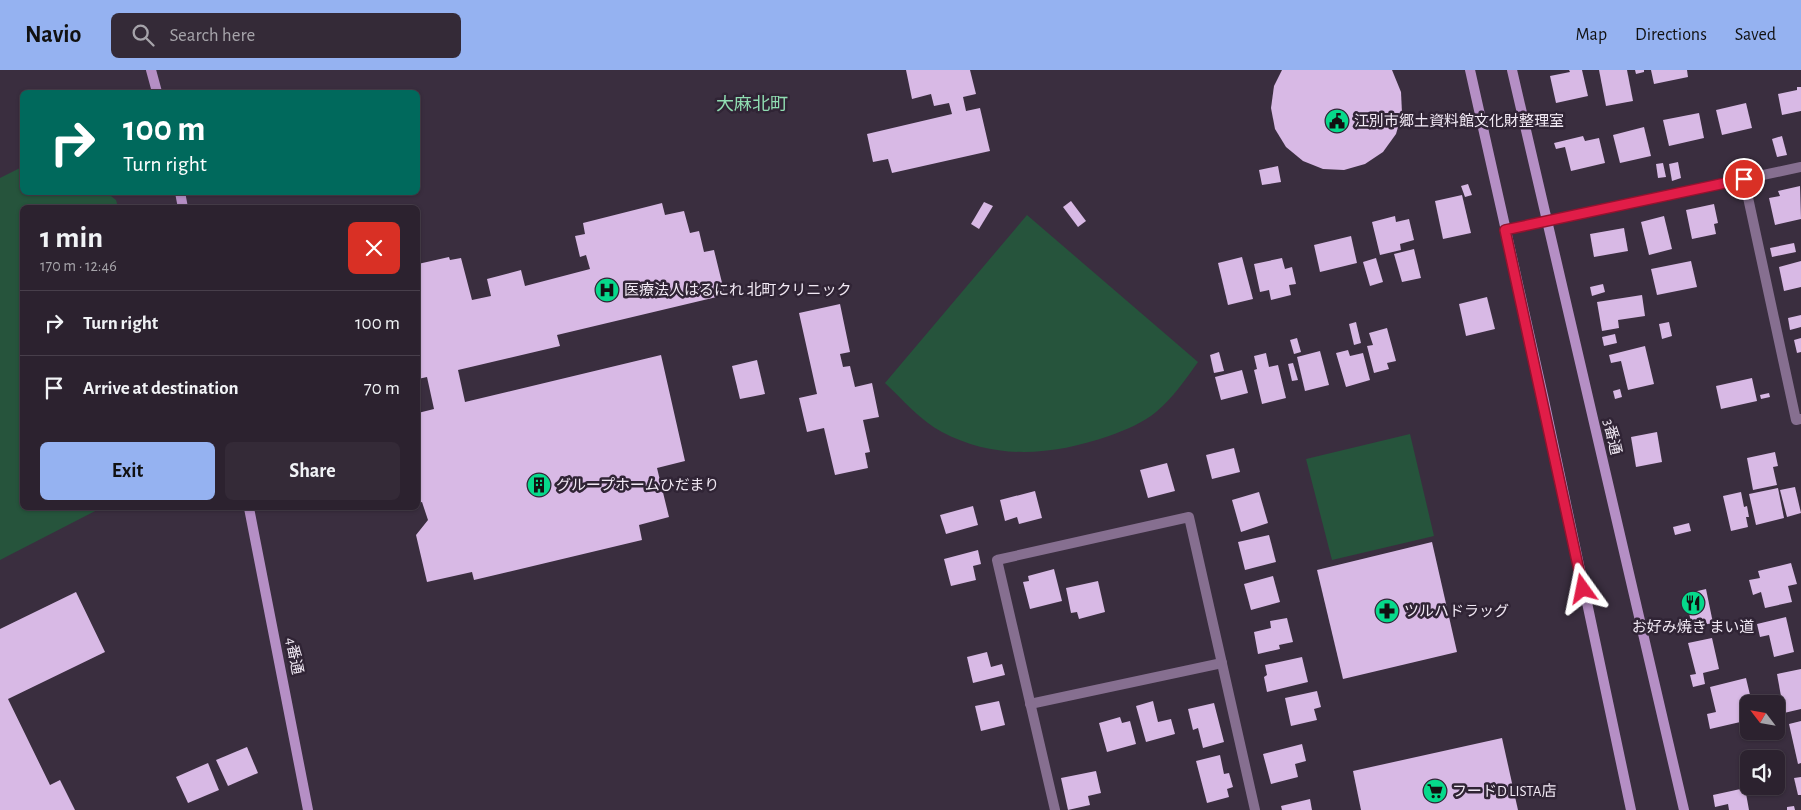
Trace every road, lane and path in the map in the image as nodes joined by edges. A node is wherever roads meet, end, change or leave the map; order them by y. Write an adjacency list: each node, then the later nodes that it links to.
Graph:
1 (152, 70): 4 (street)
2 (1470, 70): 8 (street)
3 (1512, 70): 7 (street, 3番通)
4 (157, 90)
5 (1801, 166): 6 (street)
6 (1744, 179): 7 (street); 9 (street)
7 (1547, 220): 8 (street); 17 (street, 3番通)
8 (1505, 230): 16 (street)
9 (1801, 419)
10 (249, 510): 13 (street, 4番通)
11 (1222, 663): 12 (street); 12 (street); 15 (street)
12 (1030, 704): 14 (street)
13 (308, 810)
14 (1055, 810)
15 (1253, 810)
16 (1631, 810)
17 (1684, 810)

